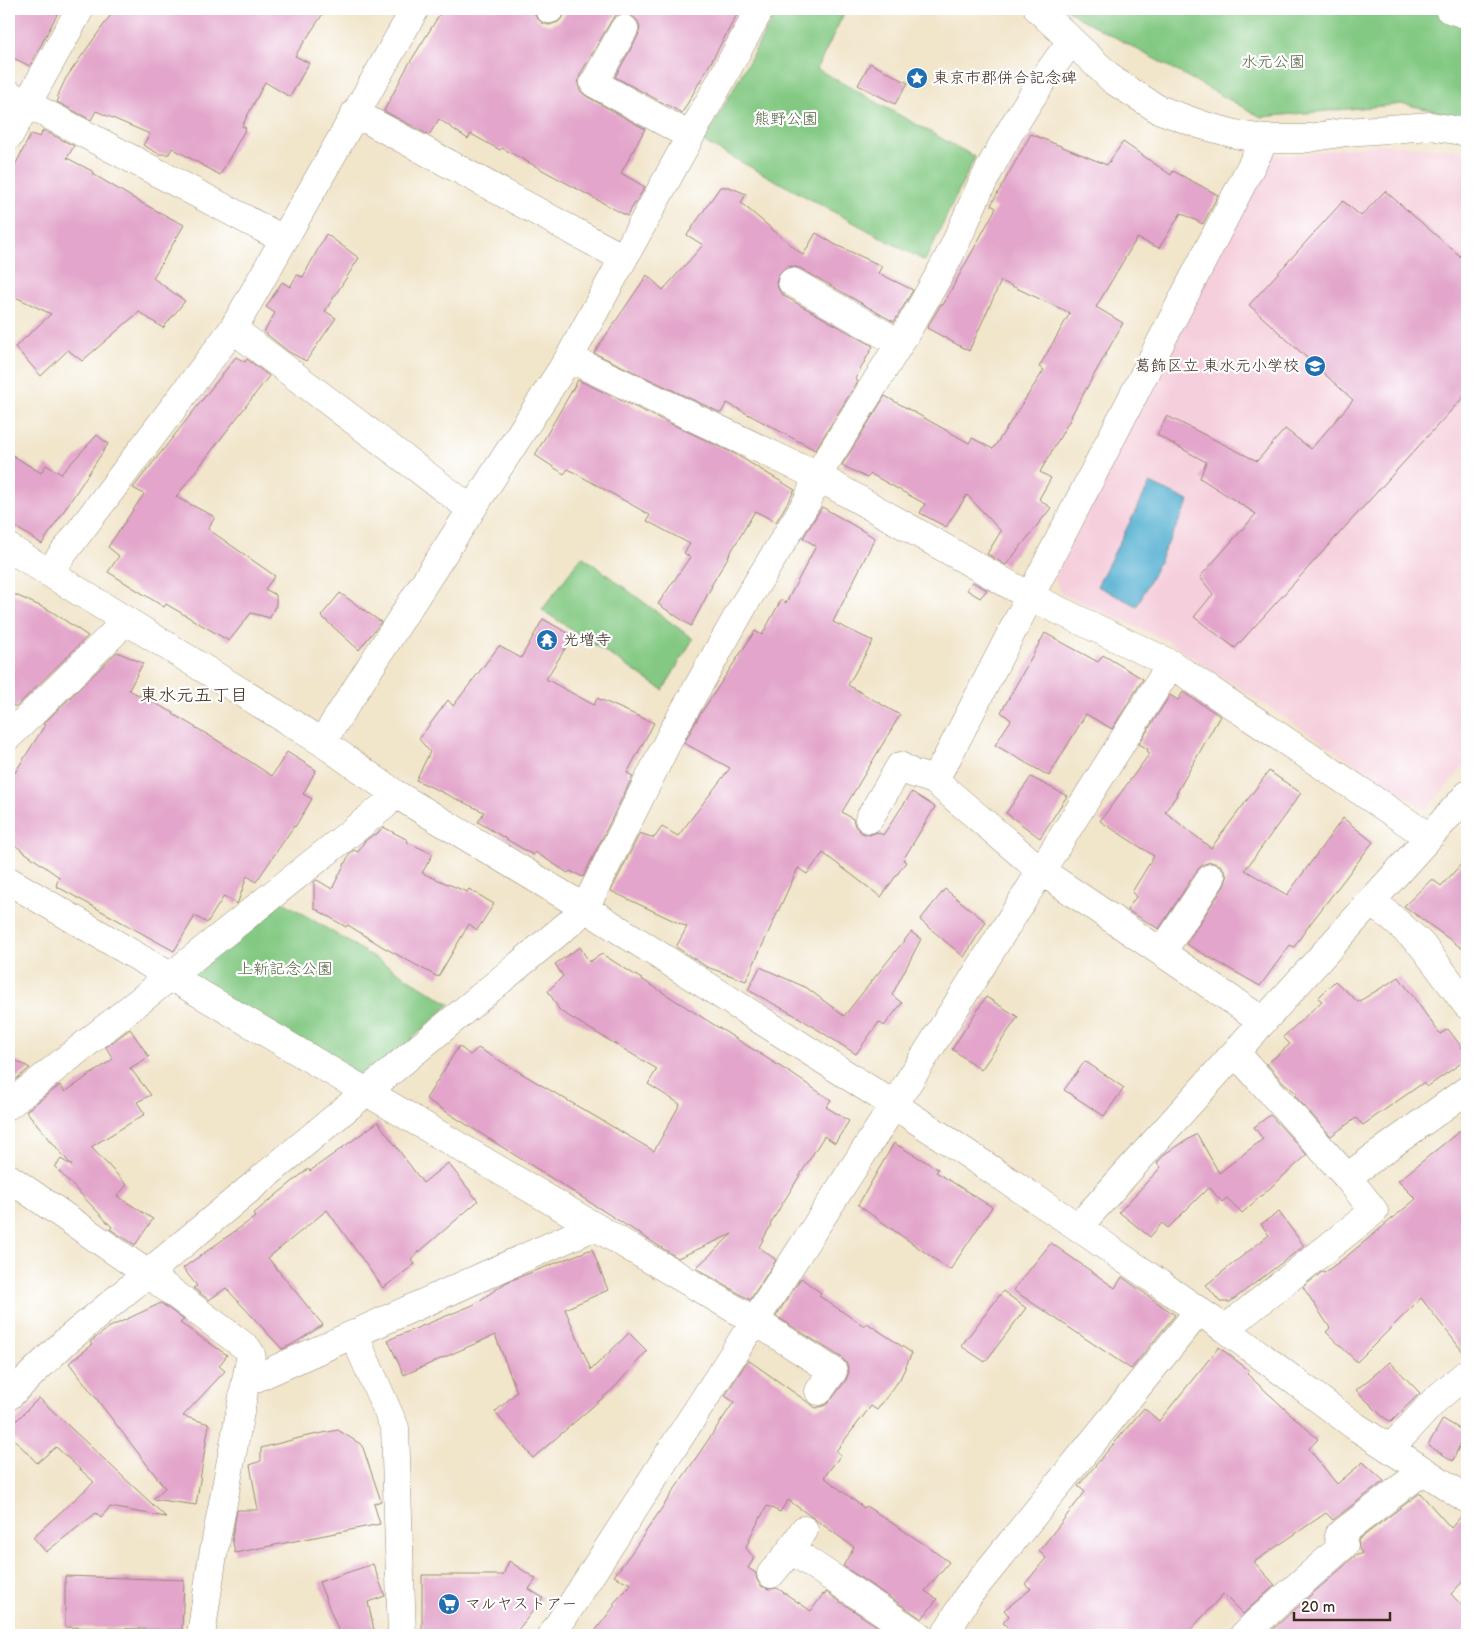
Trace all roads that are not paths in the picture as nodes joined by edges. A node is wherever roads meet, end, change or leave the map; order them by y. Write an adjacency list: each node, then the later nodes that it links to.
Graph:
1 (80, 9): 9 (street)
2 (415, 9): 10 (street)
3 (760, 9): 13 (street)
4 (1038, 9): 8 (street)
5 (1449, 9): 6 (street)
6 (1467, 14)
7 (624, 29): 13 (street)
8 (1072, 41): 14 (street); 19 (street)
9 (18, 99): 12 (street); 15 (street)
10 (355, 113): 15 (street); 16 (street)
11 (1467, 132): 14 (street)
12 (9, 136)
13 (690, 136): 16 (street)
14 (1265, 139): 25 (street)
15 (283, 239): 18 (street)
16 (623, 258): 20 (street)
17 (792, 282): 19 (street)
18 (233, 328): 22 (street); 24 (street)
19 (900, 343): 21 (street)
20 (569, 358): 21 (street); 22 (street)
21 (817, 476): 25 (street); 39 (street)
22 (471, 508): 29 (street)
23 (9, 548): 24 (street)
24 (49, 572): 26 (street)
25 (1031, 597): 27 (street); 30 (street)
26 (124, 620): 28 (street); 29 (street)
27 (1170, 664): 34 (street); 35 (street)
28 (9, 736)
29 (322, 742): 31 (street)
30 (934, 780): 33 (street); 35 (street)
31 (394, 793): 39 (street); 41 (street)
32 (1467, 795): 34 (street)
33 (869, 818)
34 (1429, 837): 38 (street)
35 (1040, 870): 40 (street); 48 (street)
36 (1211, 878): 40 (street)
37 (9, 881): 41 (street)
38 (1372, 900): 42 (street); 43 (street)
39 (585, 908): 46 (street); 48 (street)
40 (1162, 952): 43 (street)
41 (169, 976): 46 (street); 47 (street)
42 (1467, 1005)
43 (1263, 1021): 44 (street)
44 (1236, 1053): 49 (street); 52 (street)
45 (1467, 1090): 49 (street)
46 (367, 1092): 51 (street); 53 (street)
47 (9, 1105)
48 (894, 1105): 52 (street); 55 (street)
49 (1347, 1177): 56 (street)
50 (9, 1178): 53 (street)
51 (593, 1226): 55 (street); 57 (street)
52 (1078, 1227): 54 (street)
53 (148, 1274): 60 (street); 61 (street)
54 (1198, 1312): 56 (street); 70 (street)
55 (755, 1321): 58 (street); 68 (street)
56 (1225, 1329): 62 (street)
57 (354, 1335): 60 (street); 67 (street)
58 (832, 1372)
59 (1467, 1373): 62 (street)
60 (247, 1382): 66 (street)
61 (9, 1396)
62 (1390, 1449): 63 (street)
63 (1423, 1471): 64 (street); 71 (street)
64 (1467, 1499)
65 (771, 1574): 69 (street)
66 (200, 1635)
67 (402, 1635)
68 (552, 1635)
69 (918, 1635)
70 (945, 1635)
71 (1244, 1635)

